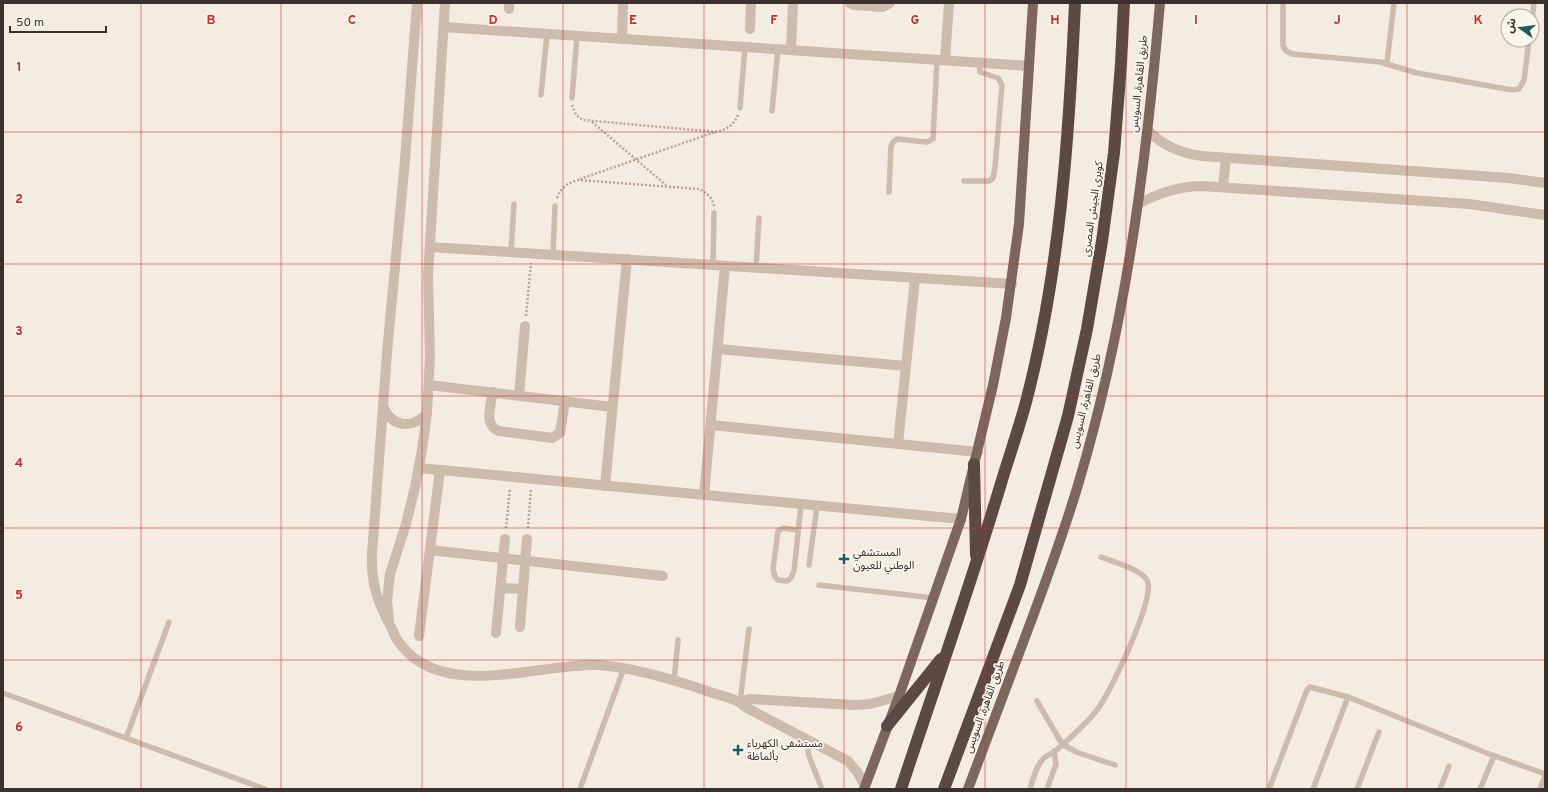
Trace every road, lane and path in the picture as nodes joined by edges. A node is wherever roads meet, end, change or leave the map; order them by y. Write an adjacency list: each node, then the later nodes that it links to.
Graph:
1 (416, 3): 66 (street)
2 (445, 3): 15 (street)
3 (623, 3): 19 (street)
4 (751, 3): 16 (street)
5 (793, 3): 23 (street)
6 (850, 3): 7 (street)
7 (890, 3)
8 (949, 3): 24 (street)
9 (1033, 3): 27 (main road)
10 (1075, 3): 91 (highway)
11 (1124, 3): 69 (highway, كوبرى الجيش المصرى)
12 (1160, 3): 33 (main road, طريق القاهرة, السويس)
13 (1283, 3): 26 (lane)
14 (1394, 3): 26 (lane)
15 (444, 27): 17 (street); 49 (street)
16 (750, 29)
17 (547, 34): 18 (street); 28 (lane)
18 (577, 36): 19 (street); 29 (lane)
19 (622, 39): 20 (street)
20 (745, 47): 22 (street); 30 (lane)
21 (1528, 48): 26 (lane)
22 (778, 49): 23 (street); 31 (lane)
23 (791, 50): 24 (street)
24 (941, 60): 25 (street); 42 (lane)
25 (980, 63): 27 (street); 38 (lane)
26 (1387, 64)
27 (1029, 66): 58 (main road)
28 (541, 95)
29 (572, 98): 32 (path)
30 (740, 108): 34 (path)
31 (772, 111)
32 (592, 122): 34 (path); 36 (path)
33 (1148, 130): 35 (street); 44 (main road, طريق القاهرة, السويس)
34 (718, 132): 36 (path)
35 (1226, 158): 39 (street); 41 (street)
36 (636, 160): 37 (path); 40 (path)
37 (578, 180): 40 (path); 45 (path)
38 (964, 181)
39 (1545, 183)
40 (667, 186): 46 (path)
41 (1223, 187): 44 (street); 47 (street)
42 (889, 192)
43 (514, 204): 50 (lane)
44 (1138, 204): 128 (main road, طريق القاهرة, السويس)
45 (555, 206): 52 (lane)
46 (714, 213): 54 (lane)
47 (1545, 215)
48 (759, 218): 56 (lane)
49 (430, 247): 50 (street); 62 (street)
50 (511, 252): 51 (street)
51 (532, 253): 52 (street); 59 (path)
52 (552, 254): 53 (street)
53 (627, 259): 54 (street); 67 (street)
54 (713, 265): 55 (street)
55 (725, 266): 56 (street); 60 (street)
56 (756, 268): 57 (street)
57 (914, 278): 58 (street); 61 (street)
58 (1012, 284): 72 (main road)
59 (525, 326): 64 (street)
60 (718, 349): 61 (street); 70 (street)
61 (906, 366): 71 (street)
62 (429, 385): 63 (street); 68 (street)
63 (493, 392): 64 (street); 65 (street)
64 (519, 395): 65 (street)
65 (565, 401): 67 (street)
66 (383, 406): 68 (street); 98 (street)
67 (612, 407): 78 (street)
68 (427, 413): 74 (street)
69 (1068, 416): 127 (highway, طريق القاهرة, السويس)
70 (711, 426): 71 (street); 79 (street)
71 (898, 444): 72 (street)
72 (978, 452): 73 (main road)
73 (974, 464): 82 (main road); 91 (highway)
74 (419, 468): 75 (street); 98 (street)
75 (440, 470): 76 (street); 86 (street)
76 (512, 477): 77 (street); 84 (path)
77 (532, 479): 78 (street); 85 (path)
78 (605, 486): 79 (street)
79 (704, 495): 80 (street)
80 (801, 505): 81 (street); 83 (lane)
81 (816, 506): 82 (street); 90 (lane)
82 (961, 519): 96 (main road)
83 (798, 530): 83 (lane)
84 (505, 539): 88 (street)
85 (527, 540): 89 (street)
86 (430, 550): 88 (street); 102 (street)
87 (1101, 557): 116 (lane)
88 (503, 558): 89 (street); 94 (street)
89 (525, 561): 92 (street); 95 (street)
90 (809, 565)
91 (976, 568): 104 (highway)
92 (663, 576)
93 (819, 585): 96 (lane)
94 (501, 588): 95 (street); 101 (street)
95 (523, 590): 99 (street)
96 (934, 598): 108 (main road)
97 (169, 622): 114 (lane)
98 (391, 627): 105 (street)
99 (520, 627)
100 (750, 629): 111 (lane)
101 (496, 633)
102 (419, 636)
103 (678, 640): 106 (lane)
104 (946, 652): 112 (highway); 126 (highway)
105 (624, 668): 106 (street); 124 (lane)
106 (674, 681): 111 (street)
107 (3, 693): 114 (lane)
108 (899, 696): 111 (street); 112 (main road)
109 (1348, 697): 118 (lane); 131 (lane); 132 (lane)
110 (1037, 701): 116 (lane)
111 (740, 702): 115 (street)
112 (887, 726): 122 (main road)
113 (1379, 732): 133 (lane)
114 (126, 738): 123 (lane)
115 (810, 741): 122 (street); 125 (lane)
116 (1062, 744): 117 (lane); 119 (lane)
117 (1054, 751): 129 (lane); 130 (lane)
118 (1494, 756): 121 (lane); 135 (lane)
119 (1115, 765)
120 (1449, 766): 134 (lane)
121 (1545, 775): 136 (lane)
122 (865, 788)
123 (265, 789)
124 (580, 789)
125 (822, 789)
126 (901, 789)
127 (944, 789)
128 (968, 789)
129 (1030, 789)
130 (1048, 789)
131 (1269, 789)
132 (1313, 789)
133 (1357, 789)
134 (1440, 789)
135 (1480, 789)
136 (1540, 789)

